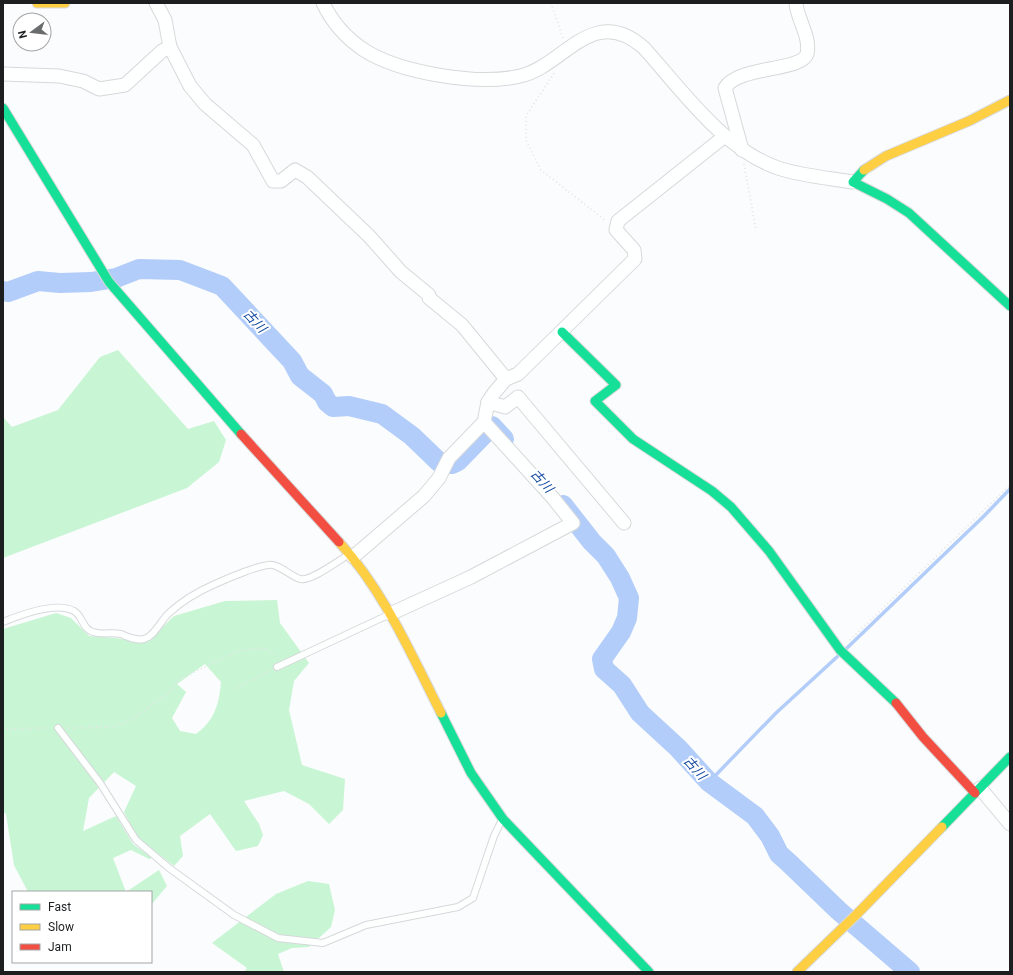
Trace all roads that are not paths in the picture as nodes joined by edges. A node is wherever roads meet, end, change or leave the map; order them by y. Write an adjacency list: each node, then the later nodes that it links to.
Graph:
1 (37, 3): 2 (street)
2 (66, 3)
3 (156, 3): 6 (street)
4 (323, 3): 10 (street)
5 (796, 3): 11 (street)
6 (170, 47): 7 (street); 15 (street)
7 (3, 74)
8 (1010, 100): 12 (street)
9 (3, 108): 19 (street)
10 (725, 136): 11 (street); 14 (street)
11 (742, 150): 12 (street)
12 (853, 182): 13 (street)
13 (1010, 306)
14 (562, 332): 15 (street); 25 (street)
15 (506, 379): 16 (street)
16 (488, 402): 17 (street); 18 (street)
17 (488, 426): 19 (street); 20 (street)
18 (624, 523)
19 (352, 555): 20 (street); 21 (lane)
20 (390, 614): 22 (lane); 26 (street)
21 (3, 622)
22 (280, 666)
23 (58, 728): 26 (lane)
24 (1010, 757): 25 (street)
25 (977, 791): 27 (street); 29 (street)
26 (503, 819): 28 (street)
27 (1010, 824)
28 (649, 972)
29 (797, 972)

